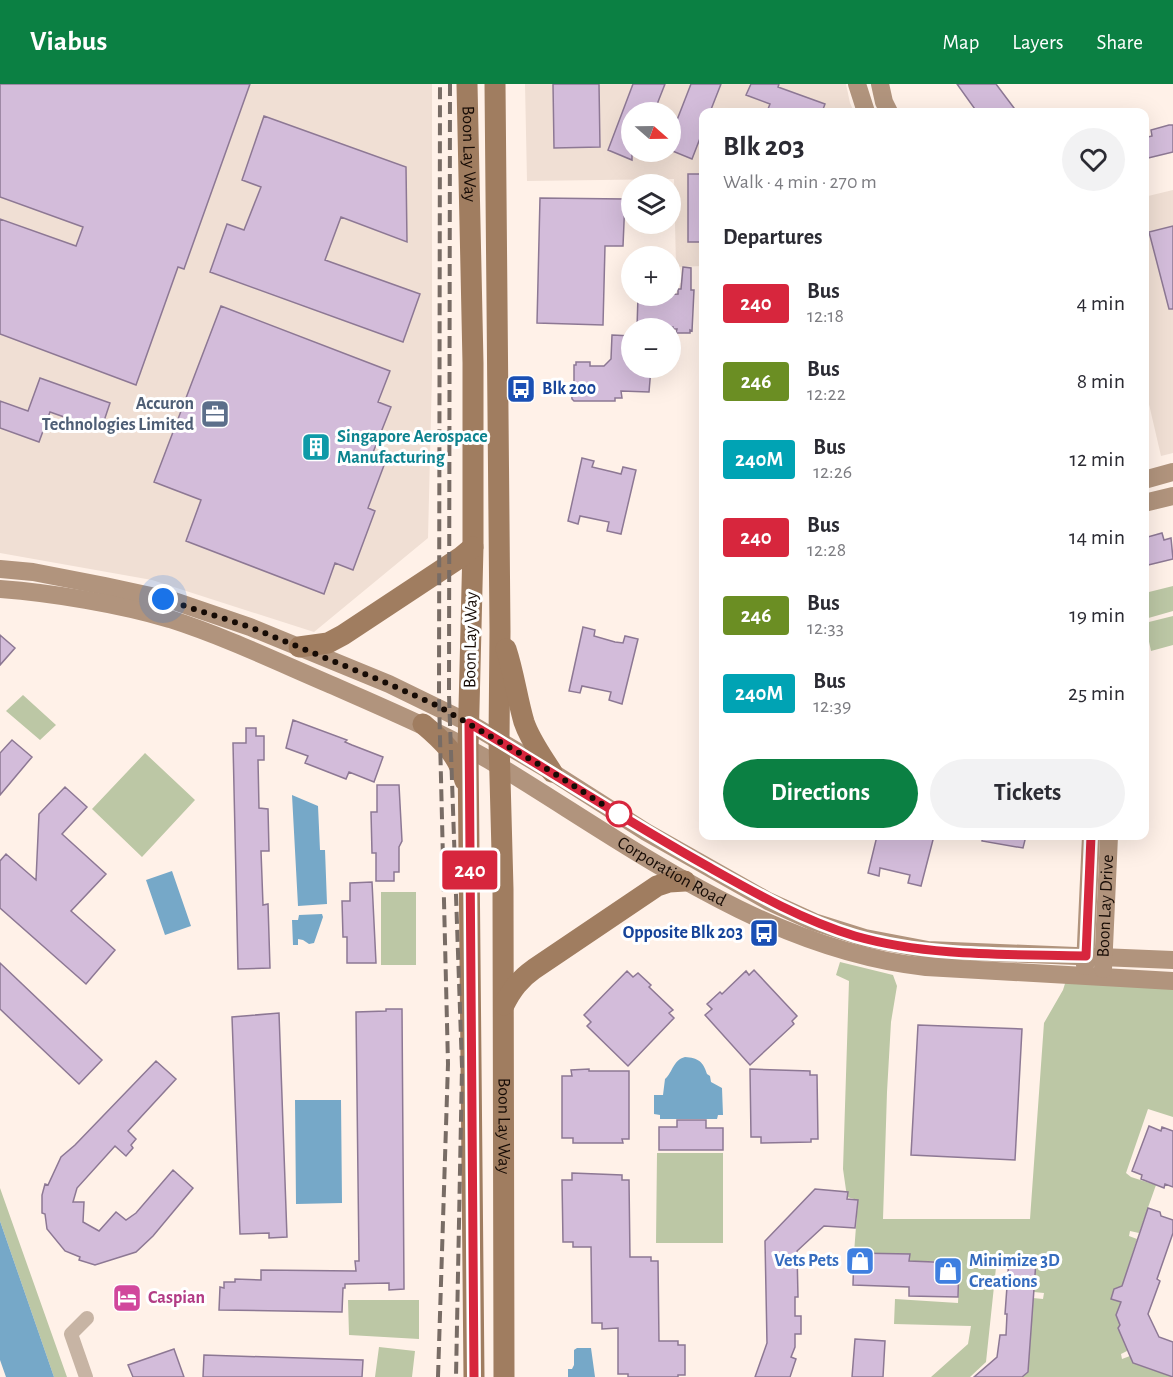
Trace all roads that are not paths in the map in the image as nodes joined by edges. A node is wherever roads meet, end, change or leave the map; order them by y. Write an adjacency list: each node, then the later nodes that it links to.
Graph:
1 (467, 84): 11 (main road, Boon Lay Way)
2 (495, 84): 14 (main road, Boon Lay Way)
3 (858, 84): 5 (main road)
4 (880, 84): 6 (main road)
5 (865, 108)
6 (887, 108)
7 (1173, 472): 8 (main road)
8 (1149, 479)
9 (1173, 496): 10 (main road)
10 (1149, 500)
11 (473, 547): 15 (main road); 16 (main road, Boon Lay Way)
12 (0, 568): 15 (main road, Corporation Road)
13 (0, 590): 17 (main road, Corporation Road)
14 (500, 632): 18 (main road, Boon Lay Way); 21 (main road)
15 (299, 647): 16 (main road, Corporation Road)
16 (469, 723): 18 (main road, Corporation Road); 19 (main road, Boon Lay Way)
17 (423, 724): 19 (main road, Corporation Road); 22 (main road)
18 (499, 741): 20 (main road, Boon Lay Way); 21 (main road, Corporation Road)
19 (468, 748): 20 (main road, Corporation Road); 22 (main road, Boon Lay Way)
20 (499, 766): 25 (main road, Corporation Road); 31 (main road, Boon Lay Way)
21 (552, 772): 27 (main road, Corporation Road)
22 (469, 796): 34 (main road, Boon Lay Way)
23 (1091, 840): 26 (main road, Boon Lay Drive)
24 (1108, 840): 26 (main road, Boon Lay Drive)
25 (685, 881): 27 (main road, Corporation Road); 31 (main road)
26 (1094, 956): 27 (main road, Corporation Road); 28 (main road, Corporation Road); 29 (main road, Boon Lay Drive)
27 (914, 957): 29 (main road, Corporation Road)
28 (1173, 960)
29 (1094, 976): 30 (main road, Corporation Road)
30 (1173, 981)
31 (503, 1007): 35 (main road, Boon Lay Way)
32 (87, 1318): 33 (street)
33 (86, 1377)
34 (474, 1377)
35 (504, 1377)

